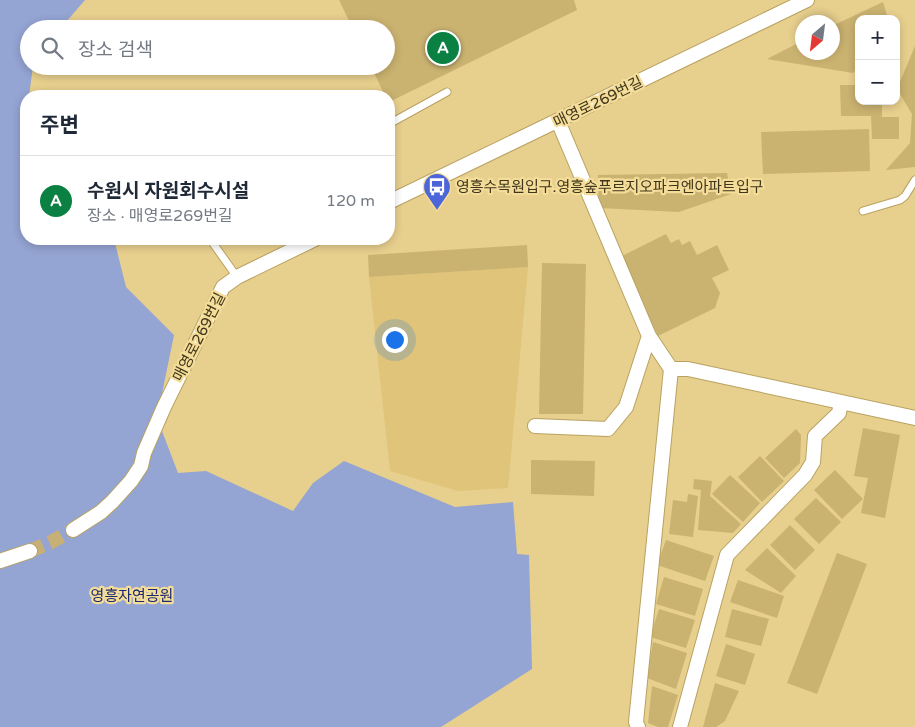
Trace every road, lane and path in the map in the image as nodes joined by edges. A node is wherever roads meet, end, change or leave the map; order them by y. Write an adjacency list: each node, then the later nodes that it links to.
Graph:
1 (807, 0): 4 (street, 매영로269번길)
2 (447, 92): 3 (lane)
3 (395, 121)
4 (558, 122): 6 (street, 매영로269번길); 11 (street)
5 (915, 180): 7 (lane)
6 (395, 199)
7 (863, 211)
8 (214, 245): 10 (lane)
9 (303, 245): 10 (street, 매영로269번길)
10 (238, 277): 16 (street, 매영로269번길)
11 (648, 336): 12 (street); 15 (street)
12 (671, 369): 13 (street); 19 (street)
13 (842, 402): 14 (street); 20 (street)
14 (915, 418)
15 (535, 426)
16 (71, 526)
17 (0, 552): 18 (street)
18 (0, 560)
19 (638, 727)
20 (680, 727)

